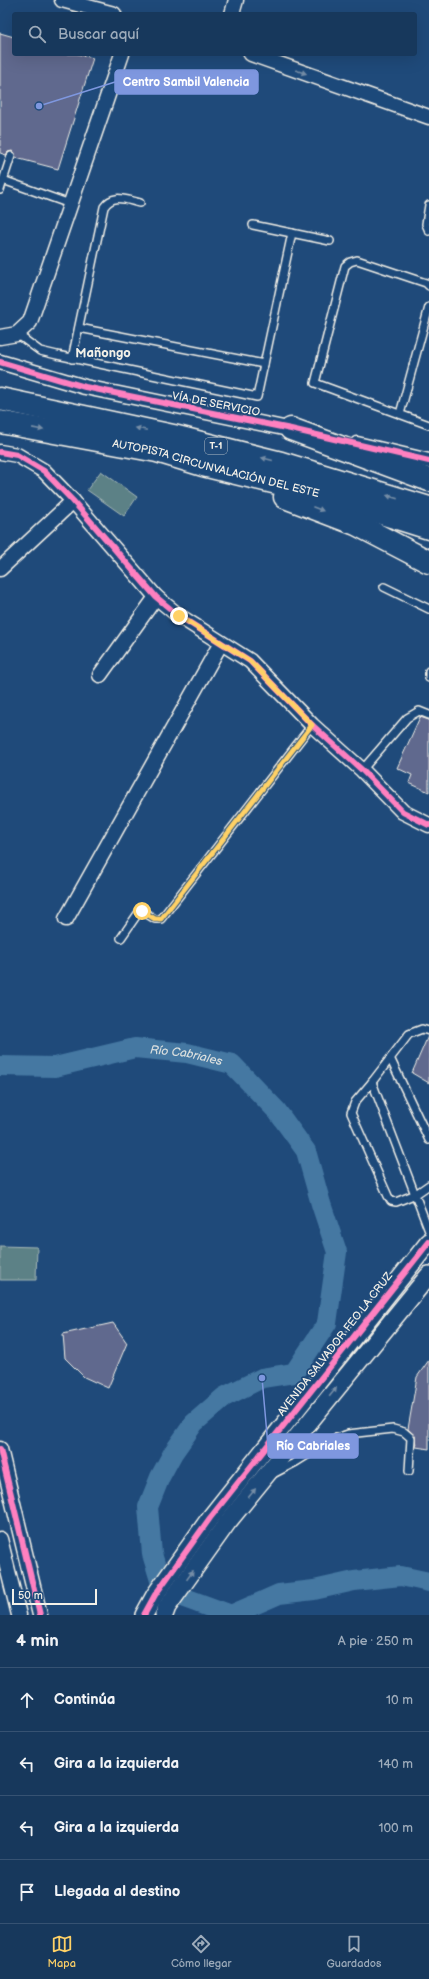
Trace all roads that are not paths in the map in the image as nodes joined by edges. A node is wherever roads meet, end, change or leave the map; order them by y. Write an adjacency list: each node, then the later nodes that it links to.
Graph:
1 (62, 0): 3 (street)
2 (236, 0): 4 (street)
3 (107, 12)
4 (233, 12)
5 (121, 56): 12 (street)
6 (257, 56): 7 (street, one-way to 7)
7 (429, 117)
8 (11, 156): 9 (lane)
9 (3, 180): 10 (lane); 12 (lane)
10 (0, 190)
11 (140, 203): 20 (lane)
12 (70, 204): 21 (street)
13 (429, 205): 15 (lane)
14 (252, 225): 16 (lane)
15 (429, 231)
16 (292, 233): 17 (lane); 25 (lane)
17 (330, 241)
18 (429, 286): 27 (lane)
19 (429, 307): 27 (lane)
20 (79, 328): 23 (lane); 25 (lane)
21 (17, 334): 22 (street); 23 (lane)
22 (0, 337)
23 (72, 358): 25 (lane)
24 (0, 362): 30 (street, VÍA DE SERVICIO)
25 (264, 364)
26 (0, 399): 36 (highway, AUTOPISTA CIRCUNVALACIÓN DEL ESTE / T-1, one-way to 26)
27 (400, 414): 29 (lane)
28 (0, 422): 33 (highway, AUTOPISTA CIRCUNVALACIÓN DEL ESTE / T-1, one-way to 33)
29 (429, 425)
30 (291, 429): 32 (street, VÍA DE SERVICIO); 34 (highway)
31 (0, 452): 35 (street)
32 (429, 461)
33 (203, 465): 37 (highway, AUTOPISTA CIRCUNVALACIÓN DEL ESTE / T-1); 38 (highway, one-way to 38)
34 (429, 480)
35 (73, 501): 39 (street); 41 (street)
36 (429, 508)
37 (429, 528)
38 (429, 562)
39 (0, 568)
40 (384, 587): 42 (lane)
41 (156, 597): 43 (street); 45 (street)
42 (429, 609)
43 (221, 643): 48 (street); 51 (street)
44 (429, 671): 46 (lane)
45 (100, 675)
46 (429, 678)
47 (429, 715): 49 (lane)
48 (312, 725): 49 (street); 52 (lane)
49 (362, 770): 50 (street)
50 (429, 825)
51 (66, 919)
52 (121, 938)
53 (429, 1031): 54 (lane)
54 (391, 1060): 55 (lane); 56 (lane)
55 (372, 1082): 58 (lane); 58 (lane)
56 (429, 1140)
57 (429, 1185): 58 (lane)
58 (416, 1194): 59 (lane)
59 (429, 1231)
60 (429, 1242): 66 (street, AVENIDA SALVADOR FEO LA CRUZ)
61 (429, 1274): 64 (street, AVENIDA SALVADOR FEO LA CRUZ, one-way to 61)
62 (0, 1449): 69 (street)
63 (409, 1471): 64 (lane)
64 (264, 1478): 66 (street, AVENIDA SALVADOR FEO LA CRUZ, one-way to 64)
65 (0, 1539): 68 (street)
66 (162, 1606): 67 (street, AVENIDA SALVADOR FEO LA CRUZ)
67 (144, 1614)
68 (19, 1615)
69 (40, 1615)

